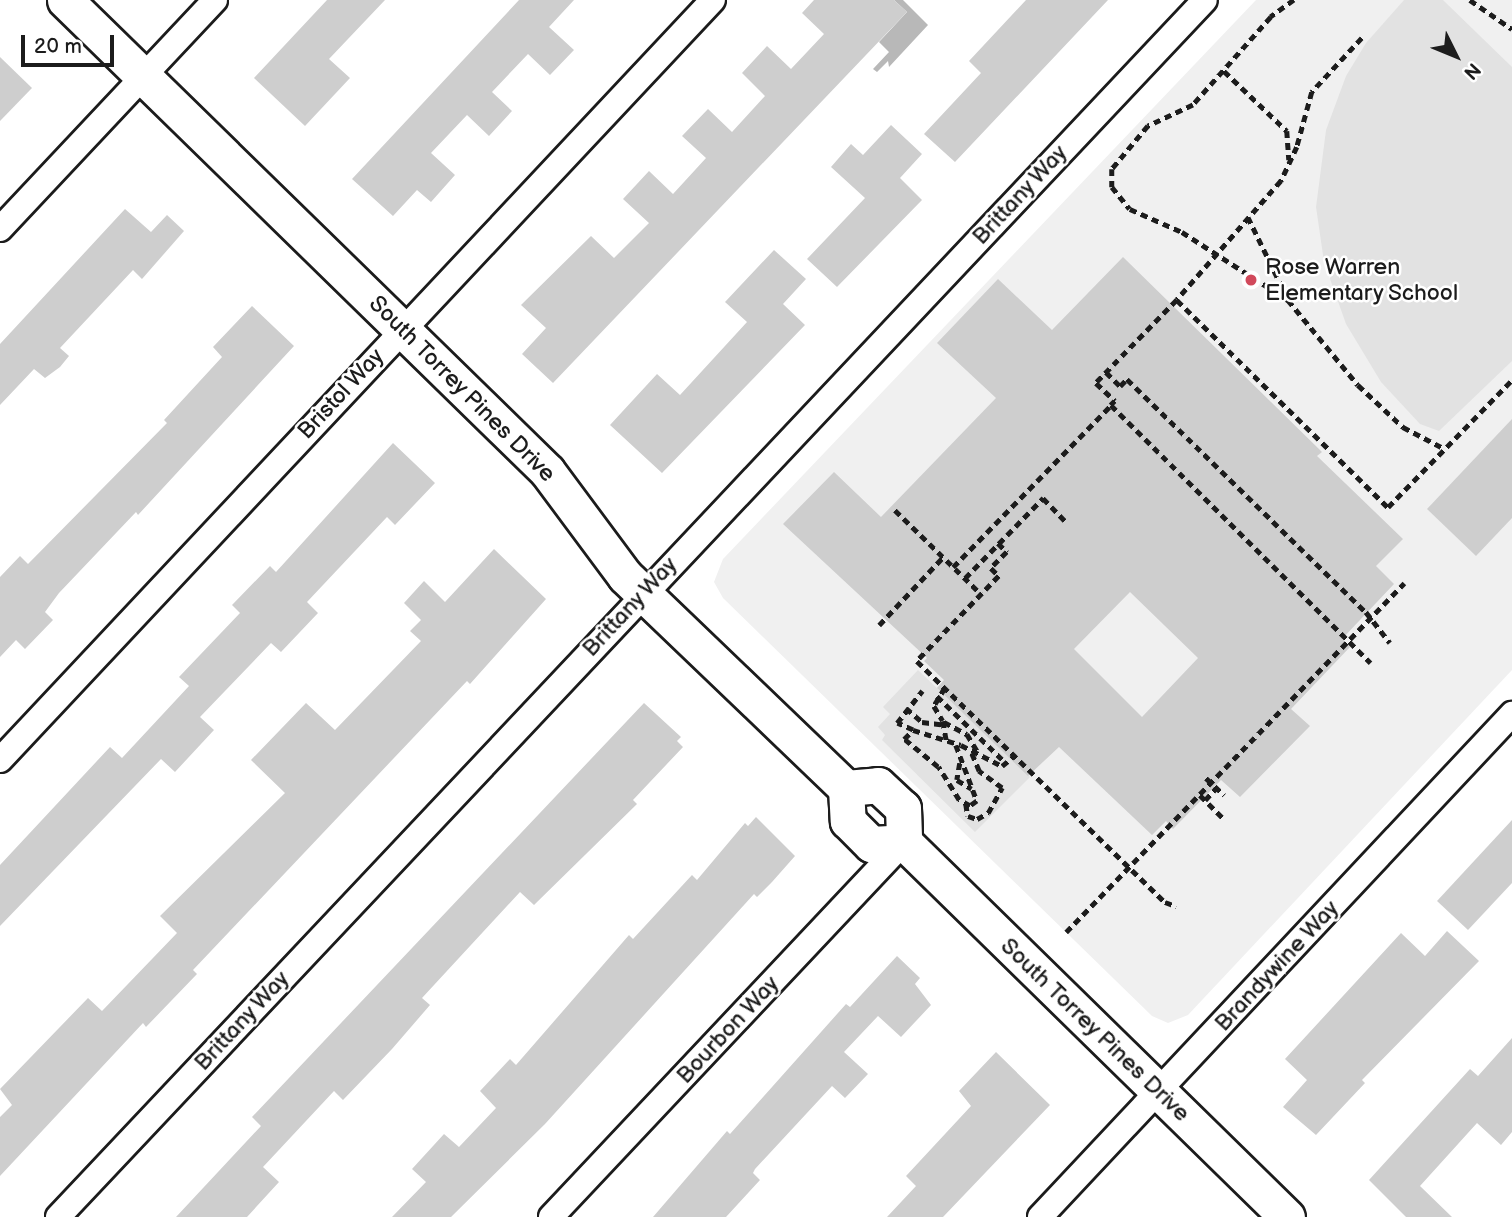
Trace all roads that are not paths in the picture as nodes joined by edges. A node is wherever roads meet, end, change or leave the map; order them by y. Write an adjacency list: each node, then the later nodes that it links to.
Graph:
1 (65, 0): 5 (main road, South Torrey Pines Drive)
2 (215, 0): 5 (street)
3 (713, 0): 7 (street, Bristol Way)
4 (1205, 0): 8 (street, Brittany Way)
5 (143, 76): 6 (street); 7 (main road, South Torrey Pines Drive)
6 (0, 229)
7 (402, 329): 8 (main road, South Torrey Pines Drive); 10 (street, Bristol Way)
8 (642, 594): 11 (main road, South Torrey Pines Drive); 13 (street, Brittany Way)
9 (1512, 714): 12 (street, Brandywine Way)
10 (0, 760)
11 (904, 842): 12 (main road, South Torrey Pines Drive); 14 (street, Bourbon Way)
12 (1158, 1091): 15 (street, Brandywine Way); 16 (main road, South Torrey Pines Drive)
13 (58, 1217)
14 (551, 1217)
15 (1040, 1217)
16 (1287, 1217)

